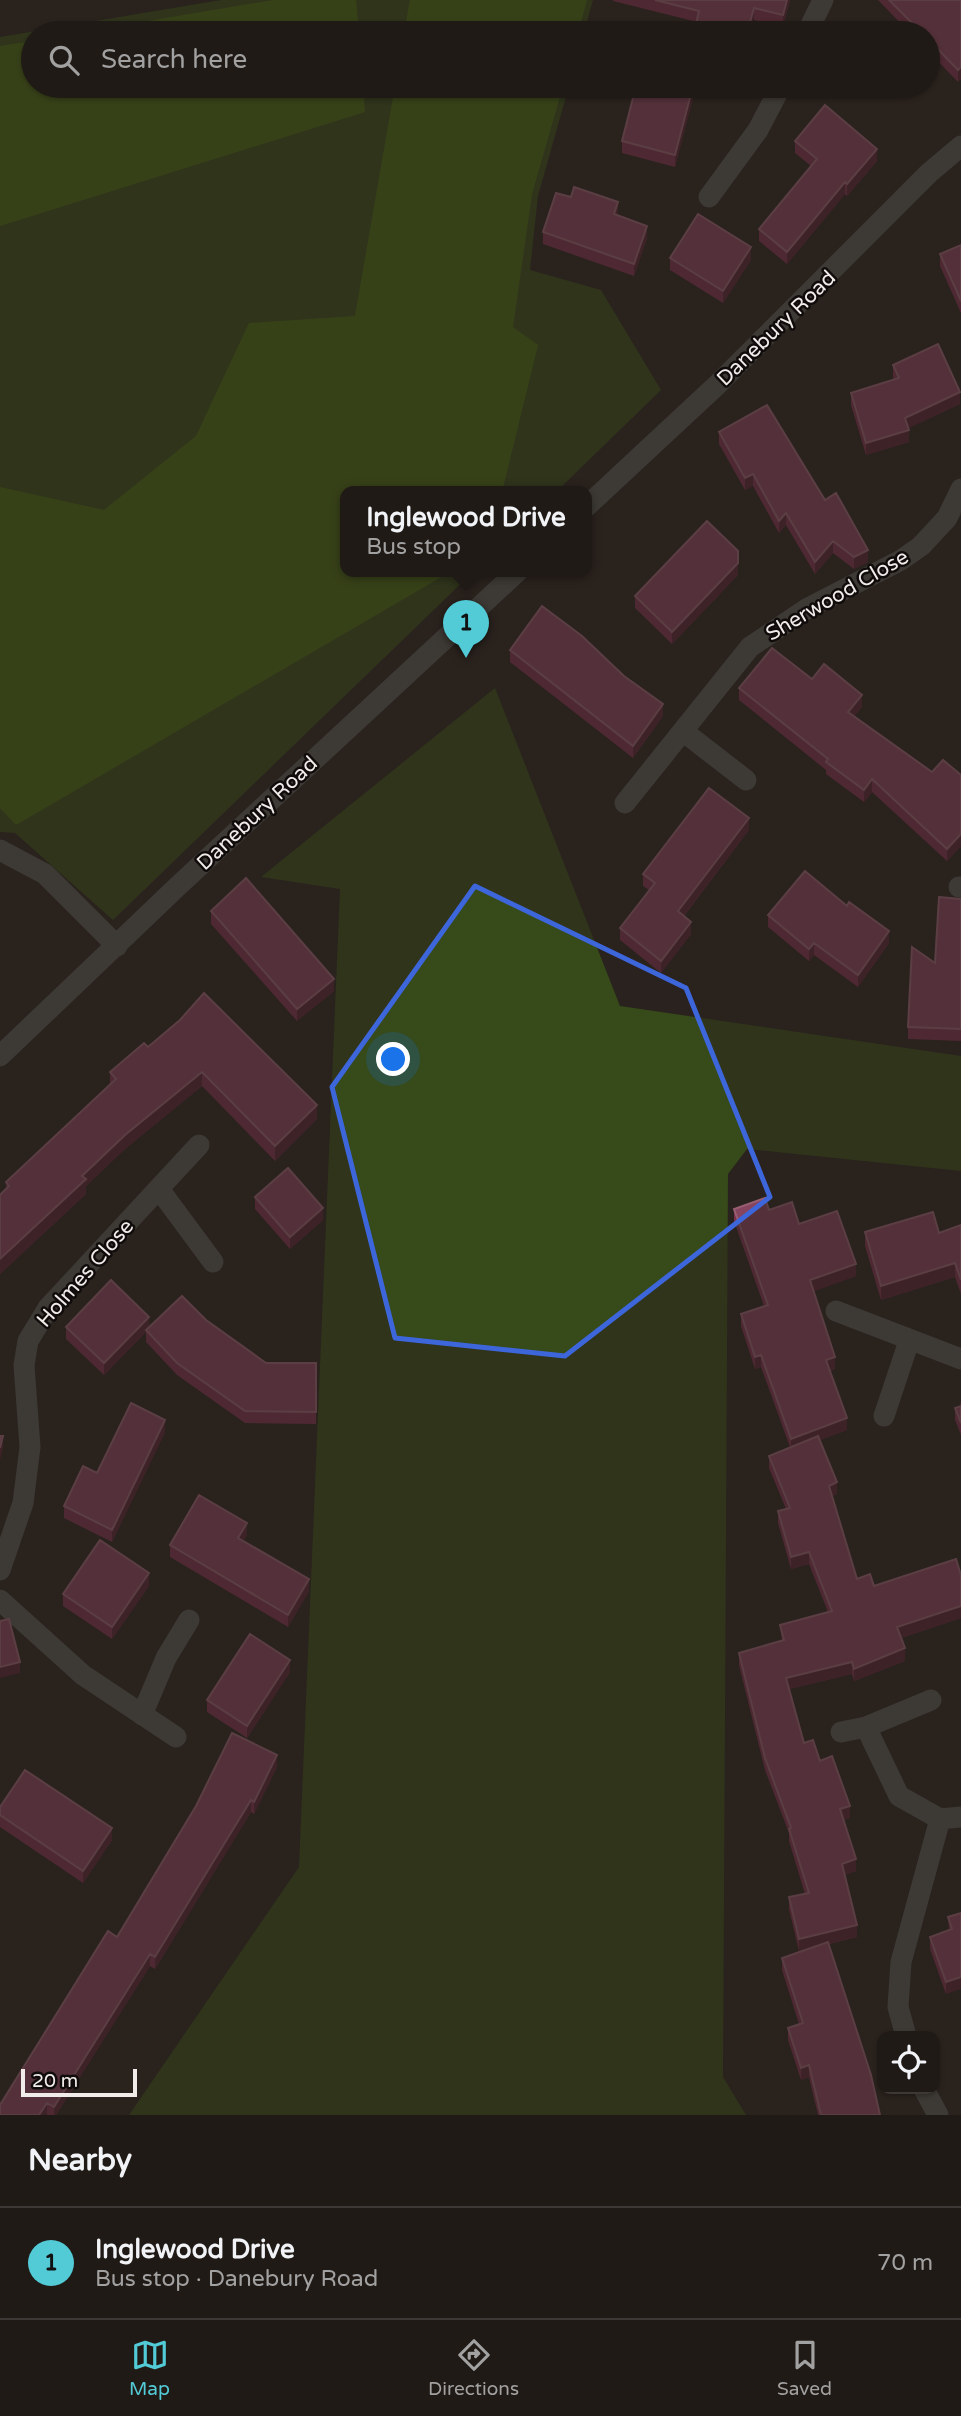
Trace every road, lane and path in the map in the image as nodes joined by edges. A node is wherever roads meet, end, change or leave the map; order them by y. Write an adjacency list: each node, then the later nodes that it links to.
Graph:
1 (823, 0): 2 (street)
2 (813, 21)
3 (775, 98): 5 (street)
4 (961, 146): 7 (street, Danebury Road)
5 (709, 197)
6 (961, 489): 9 (street, Sherwood Close)
7 (592, 501)
8 (512, 577): 13 (street, Danebury Road)
9 (684, 732): 10 (street); 11 (street, Sherwood Close)
10 (746, 780)
11 (625, 803)
12 (0, 850): 13 (street)
13 (117, 946): 14 (street, Danebury Road)
14 (0, 1056)
15 (199, 1145): 16 (street, Holmes Close)
16 (159, 1189): 17 (street); 22 (street, Holmes Close)
17 (213, 1262)
18 (836, 1311): 19 (street)
19 (909, 1340): 20 (street); 21 (street)
20 (961, 1359)
21 (884, 1416)
22 (0, 1570)
23 (0, 1600): 26 (street)
24 (189, 1620): 26 (street)
25 (931, 1700): 27 (street)
26 (142, 1715): 29 (street)
27 (866, 1727): 28 (street); 30 (street)
28 (841, 1732)
29 (176, 1737)
30 (950, 1818): 31 (street)
31 (905, 2031)
32 (927, 2094): 33 (street)
33 (938, 2115)

